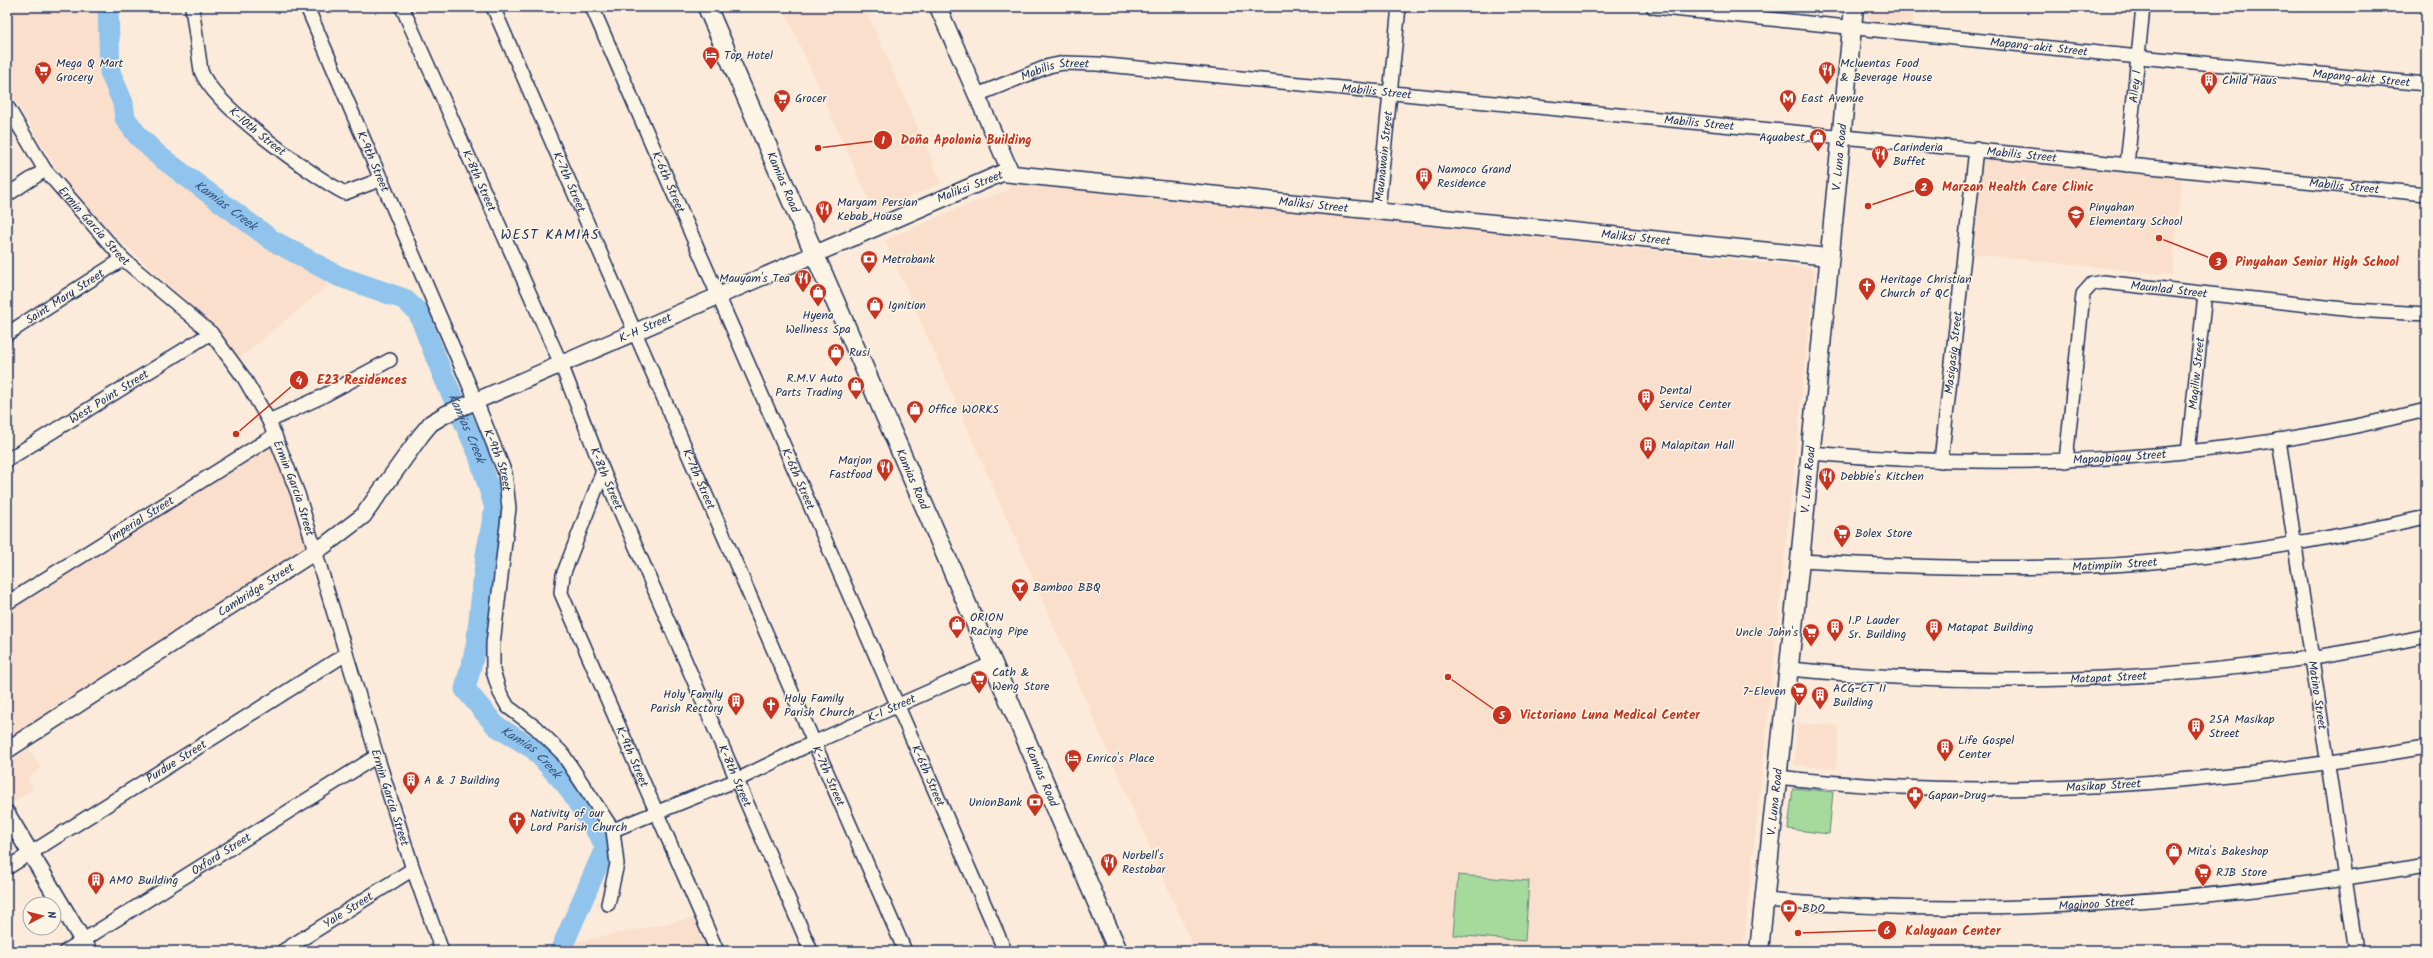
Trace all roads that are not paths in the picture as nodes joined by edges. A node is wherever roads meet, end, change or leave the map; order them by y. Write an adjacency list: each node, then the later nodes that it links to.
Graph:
1 (192, 7): 23 (street, K-10th Street)
2 (307, 7): 23 (street, K-9th Street)
3 (402, 7): 37 (street, K-8th Street)
4 (493, 7): 33 (street, K-7th Street)
5 (592, 7): 31 (street, K-6th Street)
6 (707, 7): 27 (main road, Kamias Road)
7 (938, 7): 16 (street)
8 (1399, 7): 15 (street, Maunawain Street)
9 (1653, 7): 12 (street, Mapang-akit Street)
10 (1854, 7): 12 (main road, V. Luna Road)
11 (2143, 7): 13 (street, Alley 1)
12 (1852, 27): 13 (street, Mapang-akit Street); 18 (main road, V. Luna Road)
13 (2139, 57): 14 (street, Mapang-akit Street); 20 (street, Alley 1)
14 (2426, 84)
15 (1389, 92): 16 (street, Mabilis Street); 18 (street, Mabilis Street); 26 (street, Maunawain Street)
16 (977, 95): 22 (street)
17 (7, 106): 21 (street, Ermin Garcia Street)
18 (1841, 135): 19 (street, Mabilis Street); 28 (main road, V. Luna Road)
19 (1976, 149): 20 (street, Mabilis Street); 46 (street, Masigasig Street)
20 (2127, 165): 24 (street, Mabilis Street)
21 (45, 170): 25 (street); 29 (street, Ermin Garcia Street)
22 (1011, 172): 26 (street, Maliksi Street); 27 (street, Maliksi Street)
23 (382, 179): 38 (street, K-9th Street)
24 (2426, 194)
25 (7, 195)
26 (1378, 210): 28 (street, Maliksi Street)
27 (814, 254): 31 (street, K-H Street); 57 (main road, Kamias Road)
28 (1829, 257): 43 (main road, V. Luna Road)
29 (123, 259): 34 (street, Ermin Garcia Street); 35 (street, Saint Mary Street)
30 (2205, 294): 32 (street, Maunlad Street); 44 (street, Magiliw Street); 47 (street, Maunlad Street)
31 (717, 297): 33 (street, K-H Street); 59 (street, K-6th Street)
32 (2426, 314)
33 (636, 332): 37 (street, K-H Street); 60 (street, K-7th Street)
34 (211, 333): 40 (street, Ermin Garcia Street); 45 (street, West Point Street)
35 (7, 334)
36 (390, 360): 40 (street)
37 (561, 364): 38 (street, K-H Street); 48 (street, K-8th Street)
38 (472, 402): 51 (street, Cambridge Street); 69 (street, K-9th Street)
39 (2426, 410): 42 (street, Mapagbigay Street)
40 (269, 421): 41 (street, Ermin Garcia Street)
41 (275, 435): 51 (street, Ermin Garcia Street); 53 (street, Imperial Street)
42 (2279, 440): 44 (street, Mapagbigay Street); 50 (street, Matino Street)
43 (1810, 452): 46 (street, Mapagbigay Street); 52 (main road, V. Luna Road)
44 (2188, 452): 47 (street, Mapagbigay Street)
45 (7, 460)
46 (1941, 461): 47 (street, Mapagbigay Street)
47 (2066, 461)
48 (603, 471): 66 (street, K-8th Street); 67 (street, K-9th Street)
49 (2426, 517): 50 (street, Matimpiin Street)
50 (2295, 545): 52 (street, Matimpiin Street); 56 (street, Matino Street)
51 (315, 550): 55 (street, Ermin Garcia Street); 62 (street, Cambridge Street)
52 (1800, 561): 58 (main road, V. Luna Road)
53 (7, 603)
54 (2426, 636): 56 (street, Matapat Street)
55 (346, 654): 63 (street, Ermin Garcia Street); 70 (street, Purdue Street)
56 (2311, 657): 58 (street, Matapat Street); 64 (street, Matino Street)
57 (993, 663): 59 (street, K-I Street); 85 (main road, Kamias Road)
58 (1789, 669): 65 (main road, V. Luna Road)
59 (899, 706): 60 (street, K-I Street); 84 (street, K-6th Street)
60 (814, 743): 66 (street, K-I Street); 83 (street, K-7th Street)
61 (2426, 747): 64 (street, Masikap Street)
62 (7, 750)
63 (377, 756): 73 (street, Ermin Garcia Street); 77 (street, Oxford Street)
64 (2327, 764): 65 (street, Masikap Street); 74 (street, Matino Street)
65 (1778, 777): 75 (main road, V. Luna Road)
66 (737, 780): 67 (street, K-I Street); 82 (street, K-8th Street)
67 (658, 812): 69 (street, K-I Street); 81 (street, K-9th Street)
68 (7, 814): 70 (street)
69 (614, 830): 76 (street, K-9th Street)
70 (30, 854): 72 (street, Purdue Street); 77 (street)
71 (2426, 865): 74 (street, Maginoo Street)
72 (7, 868)
73 (412, 869): 79 (street, Yale Street); 80 (street, Ermin Garcia Street)
74 (2344, 879): 75 (street, Maginoo Street); 87 (street, Matino Street)
75 (1765, 900): 86 (main road, V. Luna Road)
76 (608, 904)
77 (86, 946): 78 (street, Oxford Street)
78 (66, 951)
79 (283, 951)
80 (442, 951)
81 (717, 951)
82 (811, 951)
83 (905, 951)
84 (1005, 951)
85 (1118, 951)
86 (1759, 951)
87 (2356, 951)

